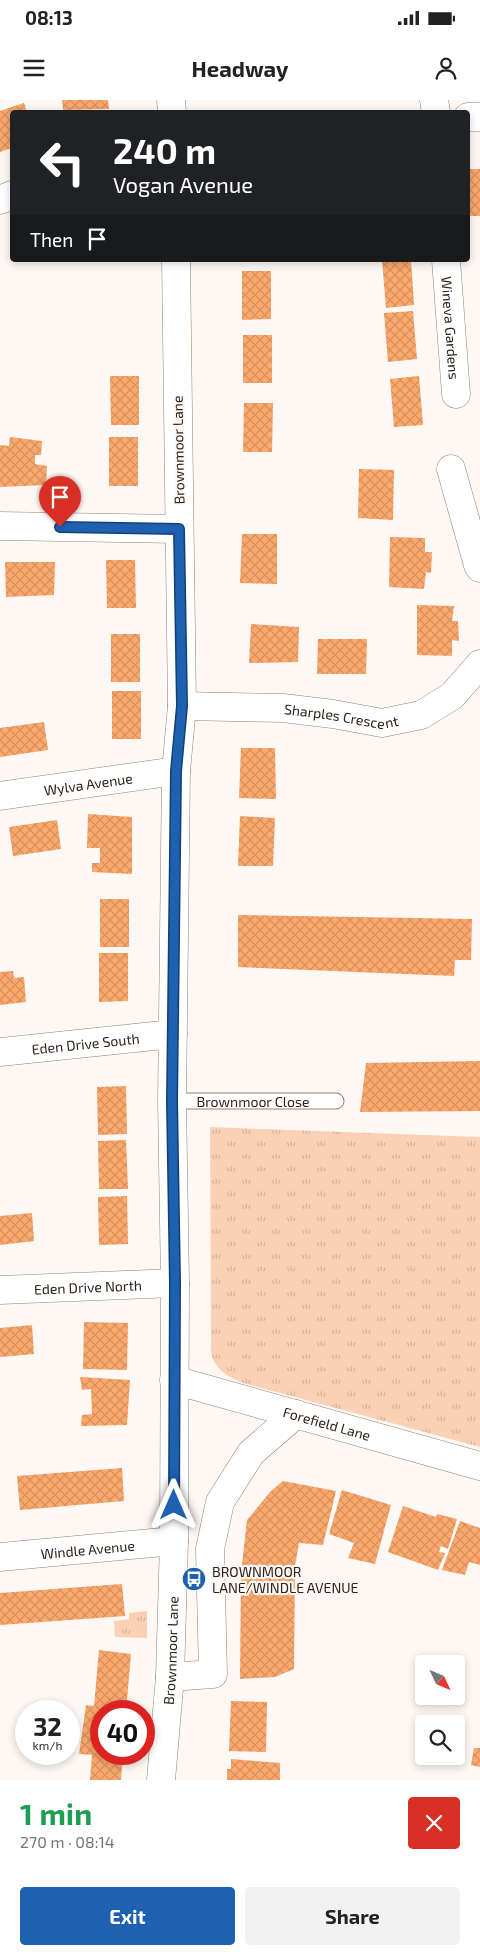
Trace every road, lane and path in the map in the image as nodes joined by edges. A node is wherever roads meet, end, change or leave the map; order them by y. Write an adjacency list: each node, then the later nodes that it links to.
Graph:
1 (176, 262): 6 (street, Brownmoor Lane)
2 (446, 262): 3 (street, Wineva Gardens)
3 (456, 394)
4 (451, 469): 7 (street)
5 (0, 526): 6 (street)
6 (179, 529): 9 (street, Brownmoor Lane)
7 (480, 568)
8 (480, 664): 9 (street, Sharples Crescent)
9 (182, 706): 10 (street, Brownmoor Lane)
10 (176, 771): 11 (street, Wylva Avenue); 12 (street, Brownmoor Lane)
11 (0, 796)
12 (173, 1034): 13 (street, Eden Drive South); 14 (street, Brownmoor Lane)
13 (0, 1052)
14 (172, 1101): 15 (lane, Brownmoor Close); 16 (street, Brownmoor Lane)
15 (336, 1101)
16 (175, 1283): 17 (street, Eden Drive North); 18 (street, Brownmoor Lane)
17 (0, 1290)
18 (174, 1380): 19 (street, Forefield Lane); 21 (street, Brownmoor Lane)
19 (296, 1414): 20 (street, Forefield Lane); 23 (street)
20 (480, 1466)
21 (174, 1541): 22 (street, Windle Avenue); 23 (street, Brownmoor Lane)
22 (0, 1557)
23 (170, 1677): 24 (street, Brownmoor Lane)
24 (161, 1780)

